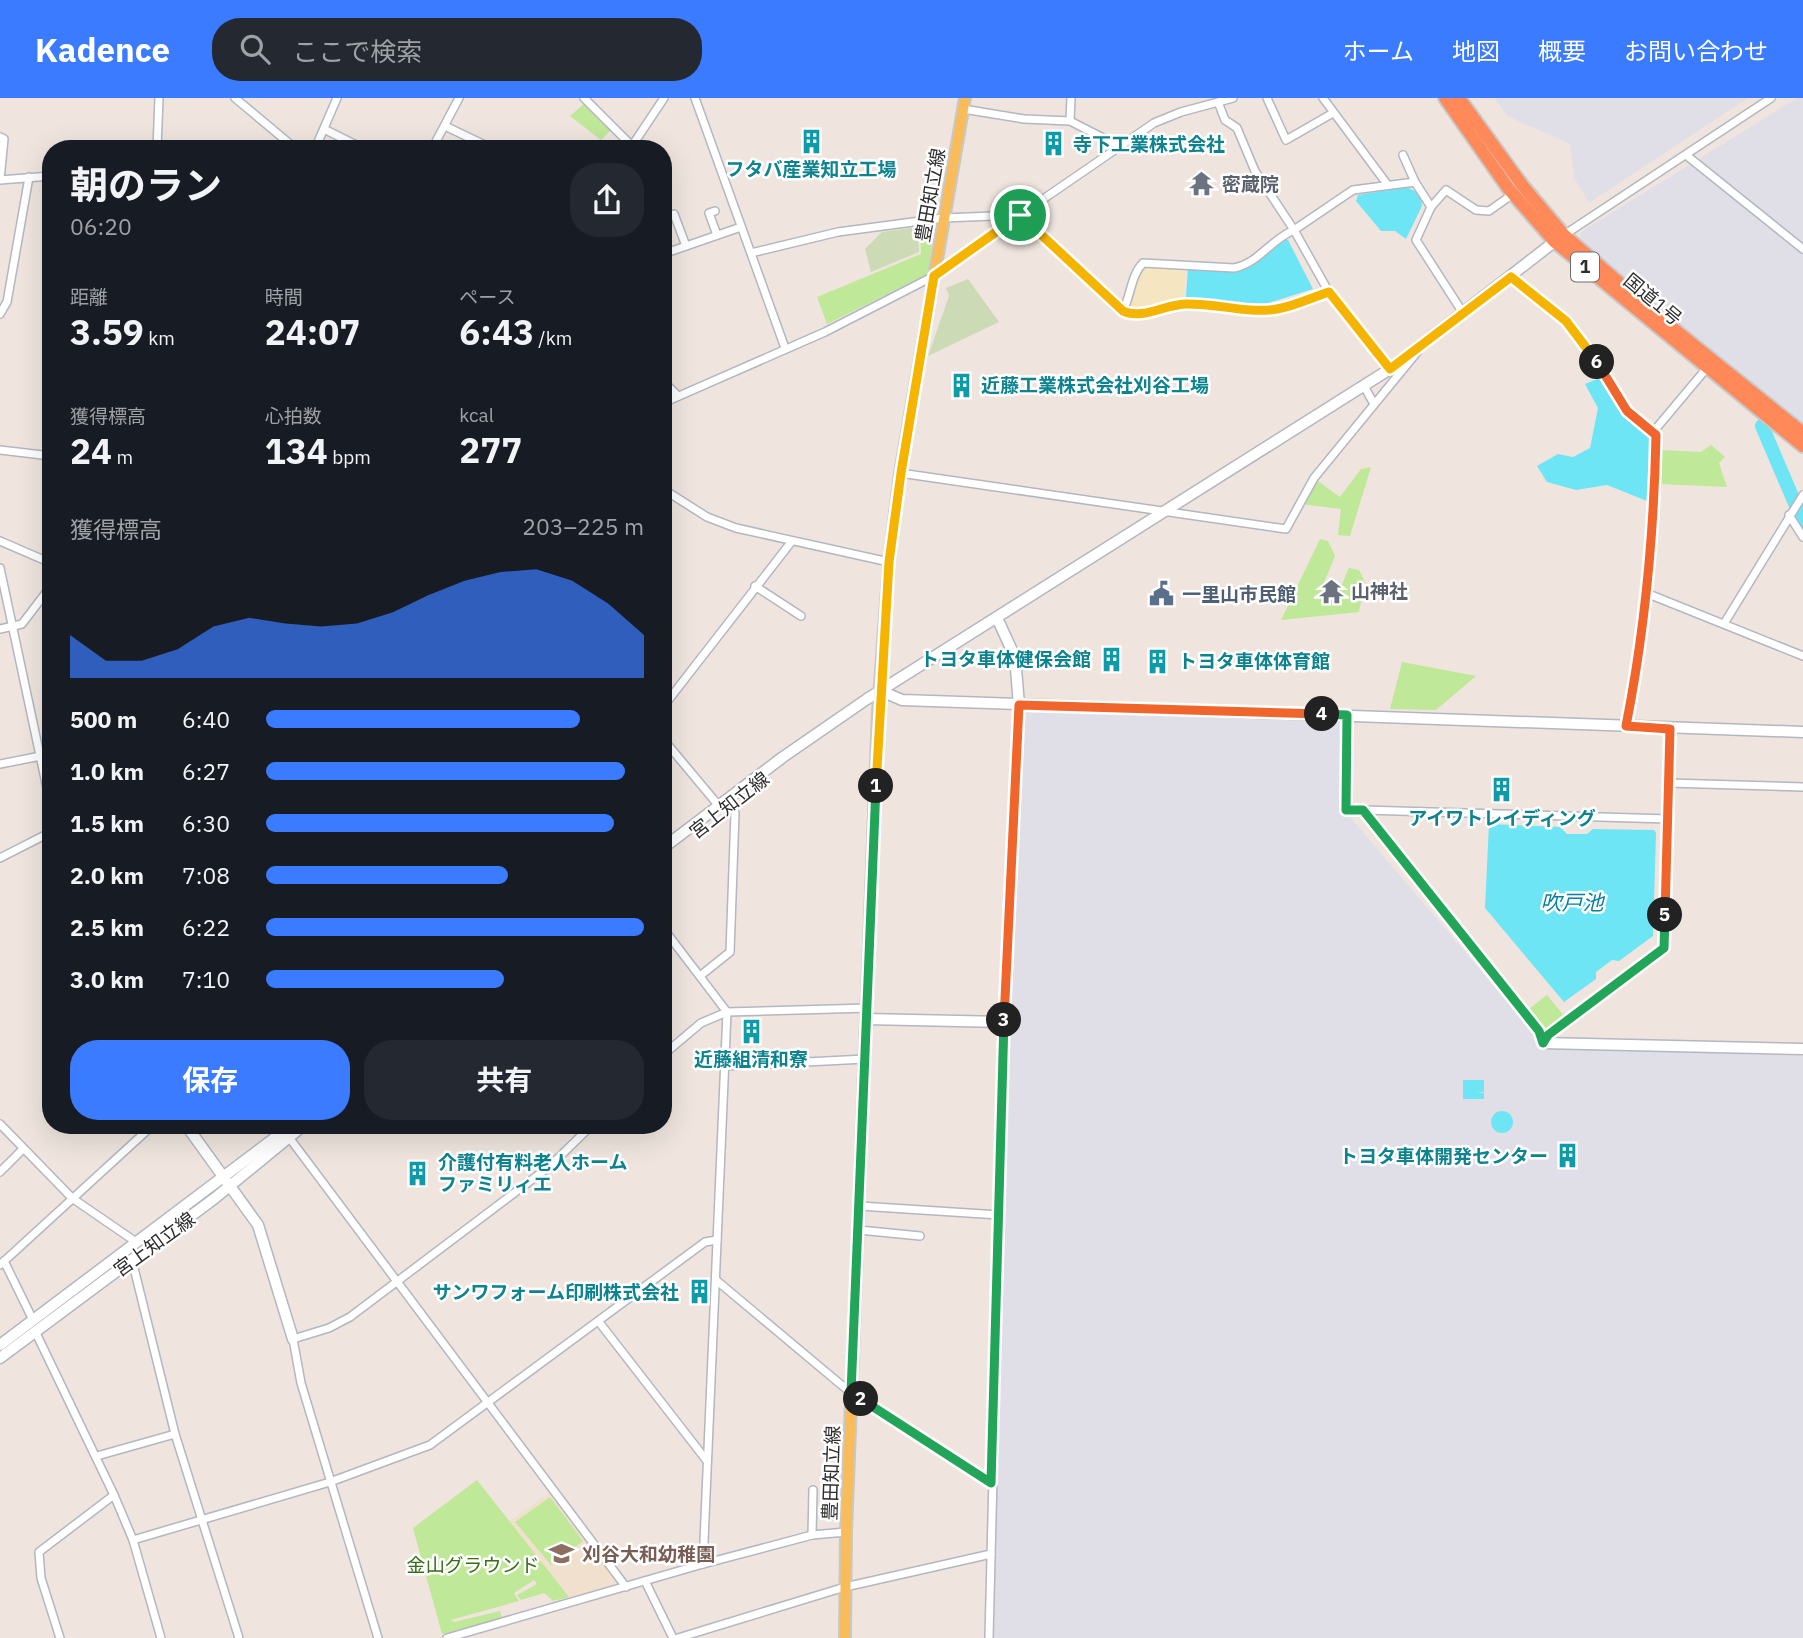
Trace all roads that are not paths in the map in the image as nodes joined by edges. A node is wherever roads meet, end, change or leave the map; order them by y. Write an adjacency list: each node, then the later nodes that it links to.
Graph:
1 (159, 98): 23 (street)
2 (235, 98): 24 (street)
3 (337, 98): 21 (street)
4 (447, 98): 15 (street)
5 (584, 98): 29 (street)
6 (664, 98): 30 (street)
7 (695, 98): 44 (street)
8 (1071, 98): 19 (street)
9 (1233, 98): 16 (street)
10 (1267, 98): 18 (street)
11 (1323, 98): 18 (street)
12 (1445, 98): 38 (highway, 国道1号 / 1)
13 (1460, 98): 47 (highway, 国道1号 / 1)
14 (1771, 98): 33 (street)
15 (458, 100): 20 (street)
16 (1218, 102): 31 (street); 45 (street)
17 (964, 104): 19 (street); 43 (main road, 豊田知立線)
18 (1333, 113): 37 (street)
19 (1070, 121): 31 (street)
20 (444, 126): 27 (street); 28 (street)
21 (324, 129): 25 (street); 26 (street)
22 (0, 137): 35 (street)
23 (157, 140)
24 (285, 140)
25 (319, 140)
26 (346, 140)
27 (437, 140)
28 (473, 140)
29 (624, 140)
30 (636, 140)
31 (1118, 146): 42 (street)
32 (1403, 155): 36 (street)
33 (1686, 155): 47 (street); 49 (street)
34 (42, 176): 35 (street)
35 (29, 177): 57 (street)
36 (1415, 182): 37 (street); 39 (street)
37 (1387, 184): 45 (street)
38 (1513, 194): 39 (street); 47 (highway, 国道1号 / 1)
39 (1431, 207): 56 (street)
40 (715, 211): 46 (street)
41 (674, 214): 48 (street)
42 (1020, 215): 43 (street); 52 (street); 55 (street)
43 (943, 218): 51 (street); 52 (main road, 豊田知立線)
44 (741, 227): 46 (street); 51 (street)
45 (1294, 230): 54 (street); 55 (street)
46 (717, 235): 48 (street)
47 (1559, 238): 53 (street, 宮上知立線); 61 (highway, 国道1号 / 1); 68 (highway, 国道1号 / 1)
48 (686, 246): 50 (street)
49 (1803, 249)
50 (672, 251)
51 (751, 253): 58 (street)
52 (934, 276): 58 (street); 72 (main road, 豊田知立線)
53 (1511, 277): 56 (street, 宮上知立線); 67 (street)
54 (1329, 292): 55 (street); 60 (street)
55 (1123, 311)
56 (1463, 313): 59 (street, 宮上知立線)
57 (0, 314)
58 (785, 348): 64 (street)
59 (1420, 348): 60 (street, 宮上知立線); 66 (street)
60 (1390, 369): 62 (street, 宮上知立線)
61 (1706, 369): 67 (street); 69 (highway, 国道1号 / 1)
62 (1364, 386): 66 (street); 76 (street, 宮上知立線)
63 (672, 390): 64 (street)
64 (678, 396): 65 (street)
65 (672, 399)
66 (1374, 404): 76 (street)
67 (1654, 431): 84 (street)
68 (1803, 433)
69 (1803, 446)
70 (0, 450): 71 (street)
71 (42, 455)
72 (901, 473): 76 (street); 81 (main road, 豊田知立線)
73 (672, 495): 79 (street)
74 (1803, 495): 75 (street)
75 (1793, 509): 77 (street); 88 (street)
76 (1169, 511): 87 (street, 宮上知立線)
77 (1803, 537)
78 (0, 541): 80 (street)
79 (792, 541): 81 (street); 83 (street)
80 (42, 558)
81 (889, 562): 92 (main road, 豊田知立線)
82 (0, 568): 89 (street)
83 (755, 586): 86 (street); 93 (street)
84 (1646, 593): 88 (street); 96 (street)
85 (42, 598): 89 (street)
86 (801, 616)
87 (997, 618): 92 (street, 宮上知立線); 94 (street)
88 (1725, 622): 91 (street)
89 (12, 626): 90 (street); 100 (street)
90 (0, 629)
91 (1803, 656)
92 (881, 691): 94 (street); 105 (street, 宮上知立線); 115 (main road, 豊田知立線)
93 (672, 695)
94 (1019, 705): 95 (street); 116 (street)
95 (1347, 715): 96 (street); 106 (street)
96 (1626, 726): 97 (street)
97 (1670, 729): 98 (street); 103 (street)
98 (1803, 732)
99 (672, 749): 105 (street)
100 (41, 756): 101 (street); 102 (street)
101 (42, 761)
102 (0, 764)
103 (1669, 783): 104 (street); 107 (street)
104 (1803, 787)
105 (724, 806): 109 (street, 宮上知立線); 110 (street, 宮上知立線); 113 (street)
106 (1363, 810): 107 (street); 117 (street)
107 (1668, 819): 117 (street)
108 (42, 837): 111 (street)
109 (672, 842)
110 (672, 849)
111 (0, 859)
112 (672, 940): 113 (street)
113 (700, 976): 114 (street)
114 (727, 1012): 115 (street); 118 (street); 121 (street)
115 (867, 1013): 116 (street); 120 (main road, 豊田知立線)
116 (1004, 1022): 135 (street)
117 (1543, 1043): 119 (street)
118 (672, 1047)
119 (1803, 1049)
120 (865, 1059): 121 (street); 134 (main road, 豊田知立線)
121 (726, 1066): 138 (street)
122 (0, 1124): 129 (street)
123 (143, 1134): 133 (street)
124 (193, 1134): 131 (street)
125 (280, 1134): 131 (street, 宮上知立線)
126 (291, 1134): 128 (street, 宮上知立線)
127 (584, 1134): 143 (street)
128 (288, 1136): 132 (street, 宮上知立線); 143 (street)
129 (23, 1149): 130 (street); 133 (street)
130 (0, 1172)
131 (225, 1175): 132 (street); 139 (street, 宮上知立線)
132 (230, 1185): 140 (street, 宮上知立線); 147 (street)
133 (72, 1199): 139 (street); 141 (street)
134 (860, 1206): 135 (street); 136 (main road, 豊田知立線)
135 (999, 1215): 156 (street)
136 (859, 1230): 137 (street); 150 (main road, 豊田知立線)
137 (920, 1236)
138 (717, 1240): 142 (street); 144 (street)
139 (136, 1242): 145 (street, 宮上知立線)
140 (132, 1260): 145 (street, 宮上知立線); 152 (street)
141 (3, 1261): 145 (street)
142 (716, 1280): 150 (street); 154 (street)
143 (397, 1281): 147 (street); 151 (street)
144 (599, 1322): 151 (street); 154 (street)
145 (34, 1325): 148 (street, 宮上知立線); 149 (street, 宮上知立線); 153 (street)
146 (0, 1331): 148 (street)
147 (293, 1339): 155 (street)
148 (2, 1344)
149 (0, 1357)
150 (851, 1393): 156 (street); 160 (main road, 豊田知立線)
151 (487, 1401): 155 (street); 166 (street)
152 (175, 1434): 153 (street); 159 (street)
153 (97, 1456): 158 (street)
154 (707, 1462): 164 (street)
155 (330, 1482): 159 (street); 171 (street)
156 (991, 1483): 163 (street)
157 (813, 1490): 161 (street)
158 (114, 1494): 162 (street); 168 (street)
159 (201, 1519): 162 (street); 170 (street)
160 (846, 1532): 161 (street); 167 (main road, 豊田知立線)
161 (812, 1535): 164 (street)
162 (132, 1541): 169 (street)
163 (991, 1554): 167 (street); 175 (street)
164 (703, 1564): 165 (street)
165 (645, 1581): 166 (street); 173 (street)
166 (626, 1587): 172 (street)
167 (845, 1587): 173 (street); 174 (main road, 豊田知立線)
168 (60, 1638)
169 (161, 1638)
170 (239, 1638)
171 (378, 1638)
172 (447, 1638)
173 (676, 1638)
174 (845, 1638)
175 (989, 1638)

